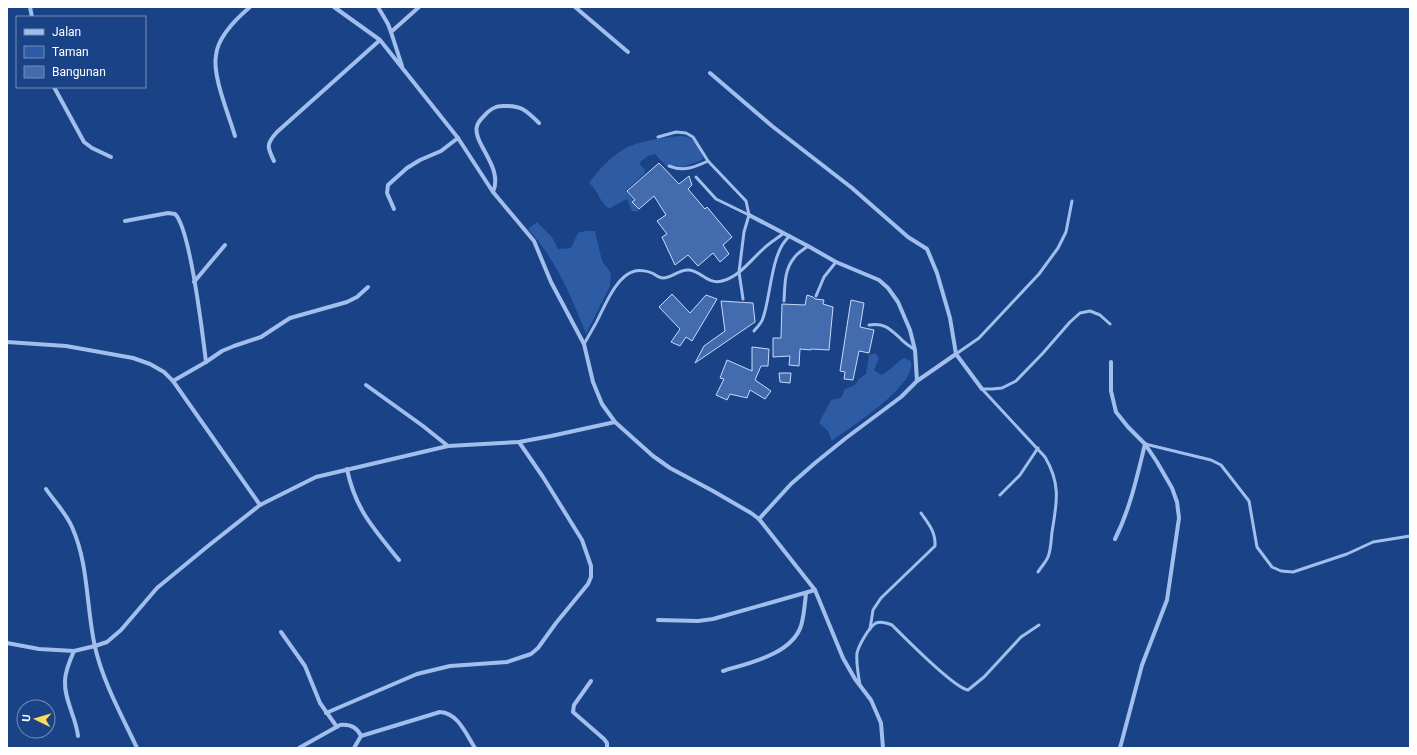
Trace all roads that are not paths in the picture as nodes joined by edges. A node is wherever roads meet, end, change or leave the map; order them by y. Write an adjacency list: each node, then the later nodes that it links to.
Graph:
1 (250, 7): 13 (street)
2 (334, 7): 7 (street)
3 (378, 7): 6 (street)
4 (419, 7): 6 (street)
5 (575, 7): 8 (street)
6 (392, 32): 9 (street)
7 (380, 40): 9 (street); 17 (street)
8 (628, 52)
9 (403, 68): 15 (street)
10 (710, 73): 43 (street)
11 (55, 88): 16 (street)
12 (539, 123): 21 (street)
13 (235, 136)
14 (658, 137): 18 (lane)
15 (458, 138): 21 (street); 23 (street)
16 (111, 157)
17 (274, 161)
18 (708, 161): 19 (lane); 24 (lane)
19 (669, 166)
20 (696, 177): 24 (lane)
21 (493, 192): 41 (street)
22 (1072, 202): 43 (lane)
23 (394, 209)
24 (749, 215): 26 (street); 31 (lane)
25 (125, 221): 32 (street)
26 (784, 233): 27 (street); 31 (lane)
27 (790, 236): 29 (street); 39 (lane)
28 (224, 245): 32 (street)
29 (808, 246): 30 (street); 36 (lane)
30 (836, 262): 34 (lane); 42 (street)
31 (739, 272): 35 (lane); 41 (lane)
32 (194, 282): 44 (street)
33 (368, 287): 44 (street)
34 (816, 296)
35 (743, 300)
36 (784, 301)
37 (1110, 324): 49 (lane)
38 (870, 325): 42 (lane)
39 (754, 331)
40 (7, 342): 46 (street)
41 (584, 344): 50 (street)
42 (915, 350): 47 (street)
43 (956, 354): 47 (street); 49 (street)
44 (206, 362): 46 (street)
45 (1111, 362): 52 (street)
46 (173, 381): 58 (street)
47 (917, 381): 60 (street)
48 (366, 385): 53 (street)
49 (982, 389): 54 (lane)
50 (615, 422): 51 (street); 60 (street)
51 (519, 442): 53 (street); 77 (street)
52 (1145, 444): 61 (lane); 62 (street); 87 (street)
53 (448, 446): 55 (street)
54 (1038, 448): 57 (lane); 64 (lane)
55 (347, 469): 58 (street); 63 (street)
56 (46, 489): 72 (street)
57 (1000, 495)
58 (260, 505): 72 (street)
59 (921, 513): 69 (lane)
60 (759, 519): 65 (street)
61 (1410, 536)
62 (1115, 539)
63 (399, 560)
64 (1038, 572)
65 (815, 590): 66 (street); 76 (street)
66 (806, 593): 67 (street); 74 (street)
67 (658, 620)
68 (1039, 625): 69 (lane)
69 (870, 629): 76 (lane)
70 (281, 632): 77 (street)
71 (7, 643): 73 (street)
72 (95, 646): 73 (street); 81 (street)
73 (74, 651): 79 (street)
74 (723, 671)
75 (591, 681): 85 (street)
76 (860, 685): 86 (street)
77 (326, 713): 78 (street)
78 (337, 727): 80 (street); 82 (street)
79 (78, 736)
80 (361, 736): 83 (street); 84 (street)
81 (137, 748)
82 (298, 748)
83 (354, 748)
84 (475, 748)
85 (607, 748)
86 (883, 748)
87 (1120, 748)

